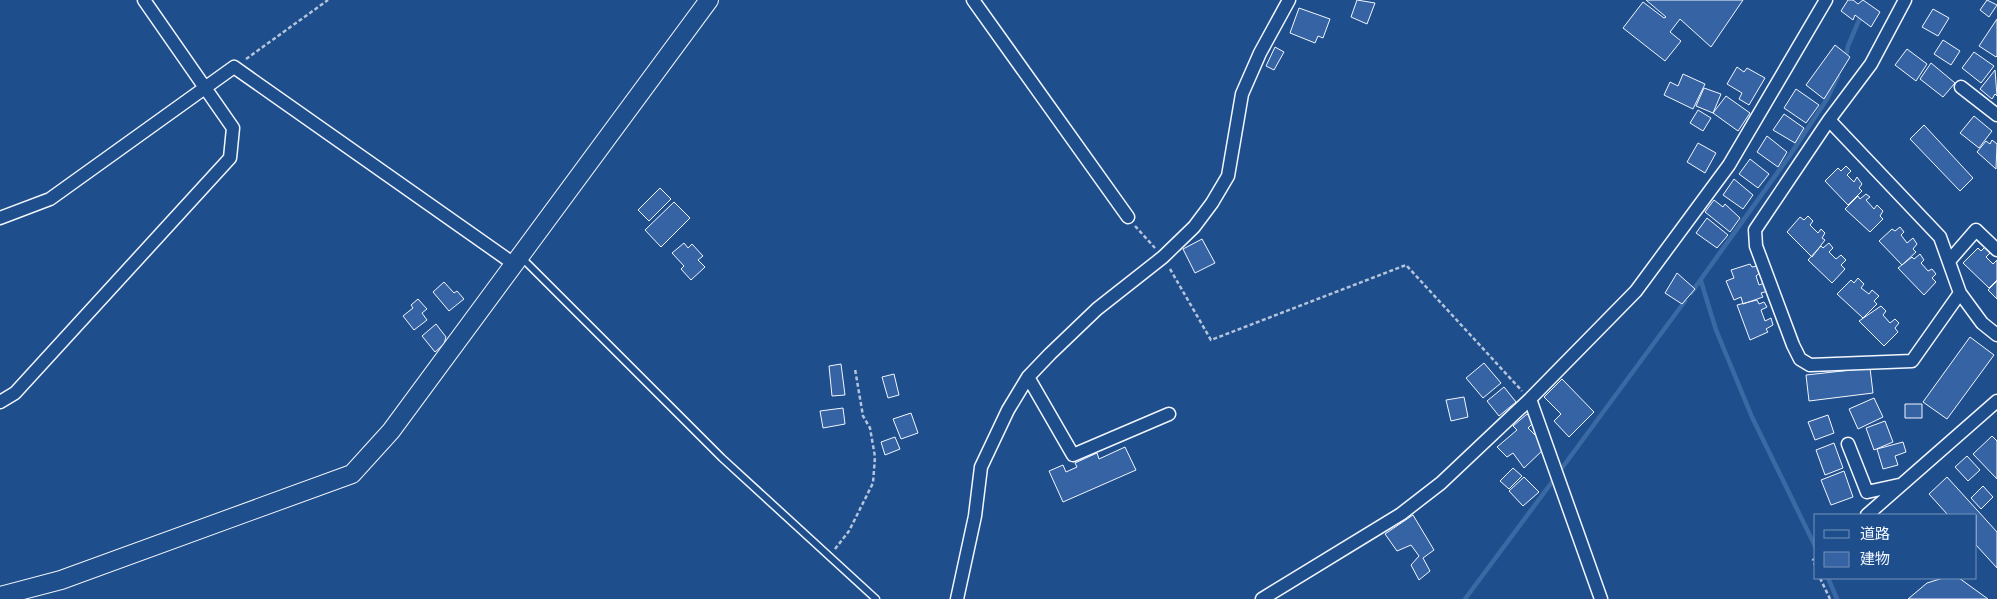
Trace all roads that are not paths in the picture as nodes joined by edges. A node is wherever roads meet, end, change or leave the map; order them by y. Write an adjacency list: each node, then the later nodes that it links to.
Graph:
1 (144, 0): 7 (street)
2 (709, 0): 14 (street)
3 (973, 0): 11 (street)
4 (1289, 0): 18 (street)
5 (1826, 0): 19 (street)
6 (1905, 0): 10 (street)
7 (204, 88): 12 (street); 14 (street); 21 (street)
8 (1961, 88): 9 (street)
9 (1997, 115)
10 (1829, 120): 15 (street); 16 (street)
11 (1128, 217)
12 (0, 218)
13 (1997, 250): 15 (street)
14 (517, 260): 26 (street); 27 (lane)
15 (1949, 261): 16 (street)
16 (1960, 293): 17 (street)
17 (1997, 335)
18 (1028, 377): 22 (street); 28 (street)
19 (1530, 400): 29 (street); 30 (street)
20 (1997, 401): 24 (street)
21 (0, 402)
22 (1169, 414)
23 (1848, 444): 24 (street)
24 (1901, 485): 25 (street)
25 (1868, 514)
26 (0, 596)
27 (876, 599)
28 (957, 599)
29 (1262, 599)
30 (1601, 599)

